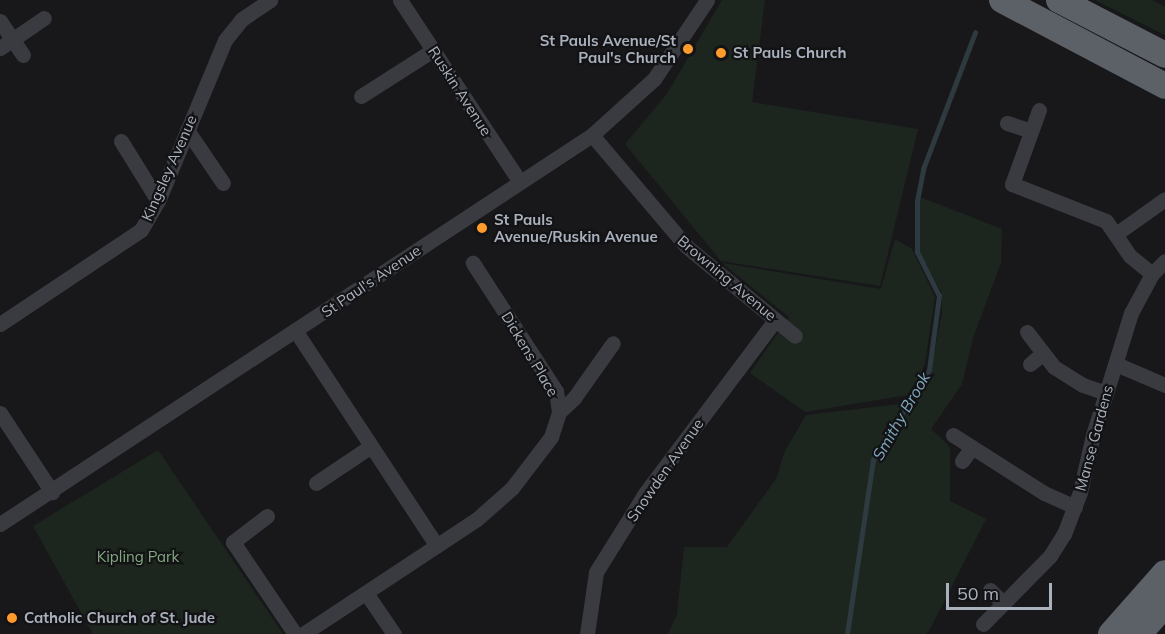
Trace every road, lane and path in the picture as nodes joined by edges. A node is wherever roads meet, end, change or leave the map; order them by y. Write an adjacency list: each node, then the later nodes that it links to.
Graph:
1 (270, 0): 16 (street, Kingsley Avenue)
2 (400, 0): 9 (street, Ruskin Avenue)
3 (707, 0): 18 (street, St Paul's Avenue)
4 (1002, 0): 12 (highway)
5 (1059, 0): 10 (highway)
6 (44, 18): 8 (street)
7 (0, 21): 8 (street)
8 (6, 44): 11 (street)
9 (434, 50): 13 (street); 20 (street, Ruskin Avenue)
10 (1165, 55)
11 (22, 56)
12 (1165, 86)
13 (361, 96)
14 (1039, 110): 17 (street)
15 (1007, 123): 17 (street)
16 (187, 130): 21 (street); 23 (street, Kingsley Avenue)
17 (1031, 131): 24 (street)
18 (591, 135): 20 (street, St Paul's Avenue); 28 (street, Browning Avenue)
19 (121, 141): 23 (street)
20 (520, 182): 30 (street, St Paul's Avenue)
21 (223, 183)
22 (1165, 199): 24 (street)
23 (158, 201): 29 (street, Kingsley Avenue)
24 (1116, 234): 27 (street)
25 (1165, 261): 27 (street, Manse Gardens)
26 (473, 263): 39 (street, Dickens Place)
27 (1152, 274): 36 (street, Manse Gardens)
28 (775, 320): 32 (street, Browning Avenue); 60 (street, Snowden Avenue)
29 (0, 324)
30 (295, 330): 42 (street); 46 (street, St Paul's Avenue)
31 (1027, 332): 34 (street)
32 (795, 336)
33 (613, 344): 39 (street)
34 (1043, 353): 35 (street); 38 (street)
35 (1030, 363)
36 (1116, 364): 37 (street); 38 (street, Manse Gardens)
37 (1165, 385)
38 (1106, 393): 47 (street, Manse Gardens)
39 (559, 412): 50 (street, Dickens Place)
40 (0, 413): 46 (street)
41 (953, 435): 43 (street)
42 (371, 446): 45 (street); 50 (street)
43 (972, 447): 44 (street); 47 (street)
44 (962, 461)
45 (316, 483)
46 (52, 492): 49 (street, St Paul's Avenue)
47 (1075, 507): 54 (street, Manse Gardens)
48 (267, 516): 57 (street)
49 (0, 524)
50 (437, 546): 53 (street, Dickens Place)
51 (1165, 573): 61 (highway)
52 (990, 590): 54 (street)
53 (366, 593): 58 (street, Dickens Place); 59 (street)
54 (1003, 603): 56 (street, Manse Gardens)
55 (1165, 604): 62 (highway)
56 (983, 624)
57 (295, 634)
58 (303, 634)
59 (394, 634)
60 (587, 634)
61 (1111, 634)
62 (1138, 634)

